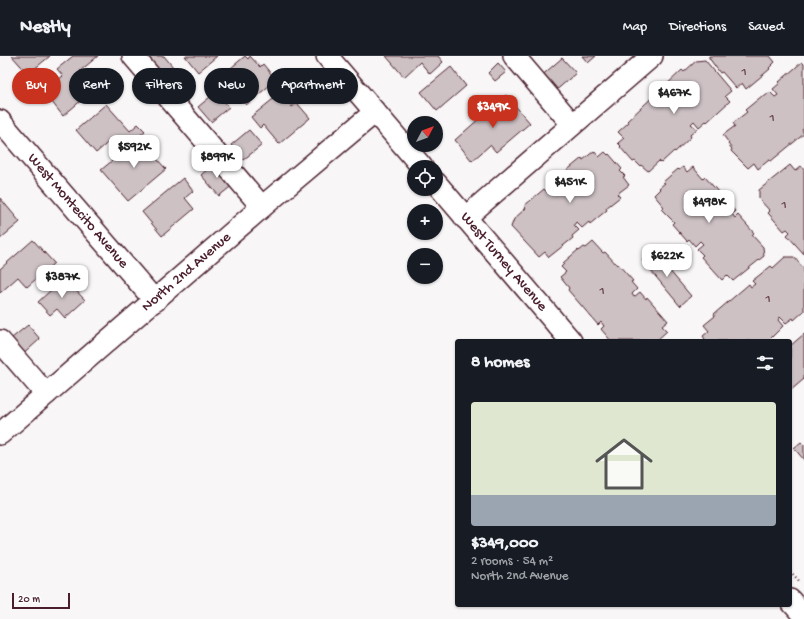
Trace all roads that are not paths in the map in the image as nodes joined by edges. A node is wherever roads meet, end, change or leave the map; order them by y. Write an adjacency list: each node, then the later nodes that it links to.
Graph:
1 (133, 56): 10 (street)
2 (327, 56): 5 (street)
3 (514, 56): 7 (street)
4 (652, 56): 7 (street)
5 (375, 112): 8 (street); 10 (street, North 2nd Avenue)
6 (0, 121): 12 (street, West Montecito Avenue)
7 (572, 124): 11 (street)
8 (416, 160)
9 (443, 191): 11 (street, West Turney Avenue)
10 (262, 207): 12 (street, North 2nd Avenue)
11 (465, 218): 13 (street, West Turney Avenue)
12 (155, 301): 15 (street, North 2nd Avenue)
13 (569, 339)
14 (0, 341): 15 (street)
15 (46, 394): 16 (street, North 2nd Avenue)
16 (0, 434)
17 (795, 591): 18 (street)
18 (804, 616)

